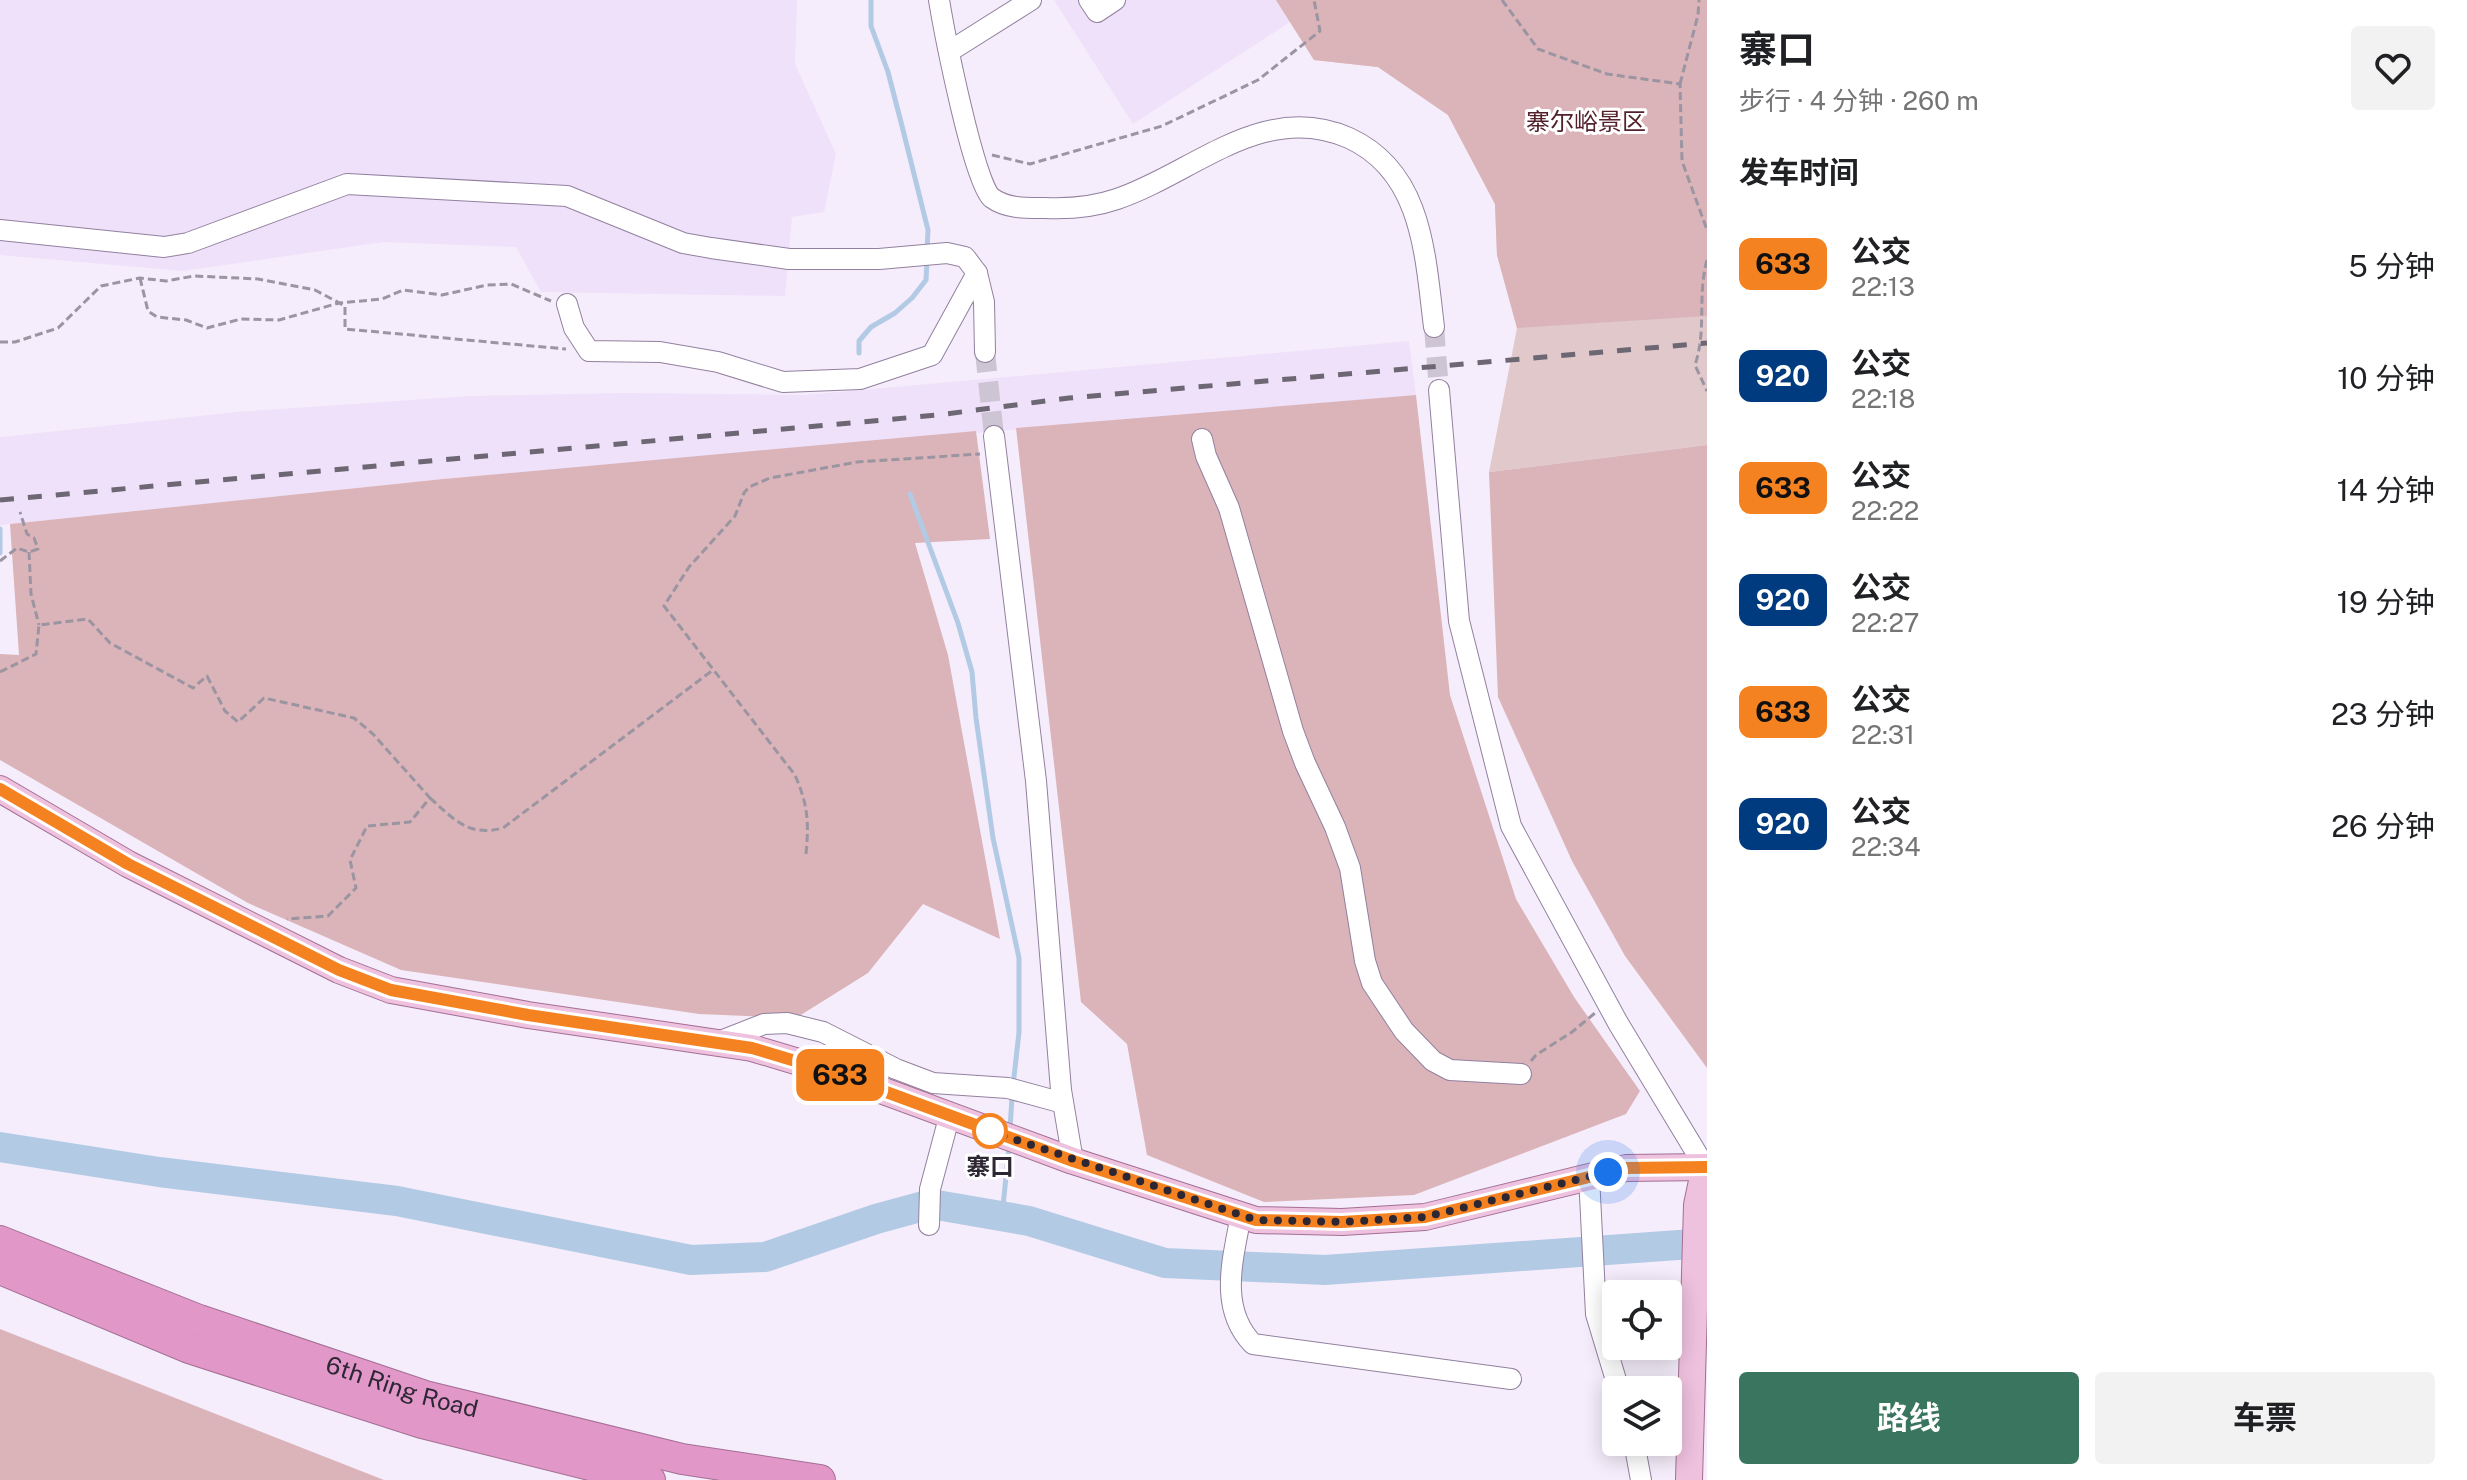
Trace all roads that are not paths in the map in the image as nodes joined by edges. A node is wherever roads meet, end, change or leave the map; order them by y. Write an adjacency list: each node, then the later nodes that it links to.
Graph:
1 (939, 0): 5 (street)
2 (1031, 0): 5 (street)
3 (1089, 0): 4 (street)
4 (1115, 0)
5 (950, 51): 9 (street)
6 (0, 230): 7 (street)
7 (977, 273): 8 (street); 10 (street)
8 (567, 304)
9 (1434, 327)
10 (985, 352)
11 (1439, 390): 20 (street)
12 (1202, 439): 16 (street)
13 (995, 445): 17 (street)
14 (0, 789): 15 (main road)
15 (716, 1043): 17 (street); 18 (main road)
16 (1521, 1074)
17 (1063, 1103): 19 (street)
18 (950, 1114): 19 (main road); 23 (street)
19 (1073, 1161): 22 (main road)
20 (1706, 1167): 21 (main road); 32 (main road)
21 (1589, 1176): 22 (main road); 26 (street)
22 (1241, 1215): 27 (street)
23 (929, 1225)
24 (0, 1241): 30 (highway, 6th Ring Road)
25 (0, 1269): 29 (highway, 6th Ring Road)
26 (1615, 1376)
27 (1511, 1379)
28 (1637, 1456): 31 (street)
29 (650, 1480)
30 (820, 1480)
31 (1641, 1480)
32 (1689, 1480)

